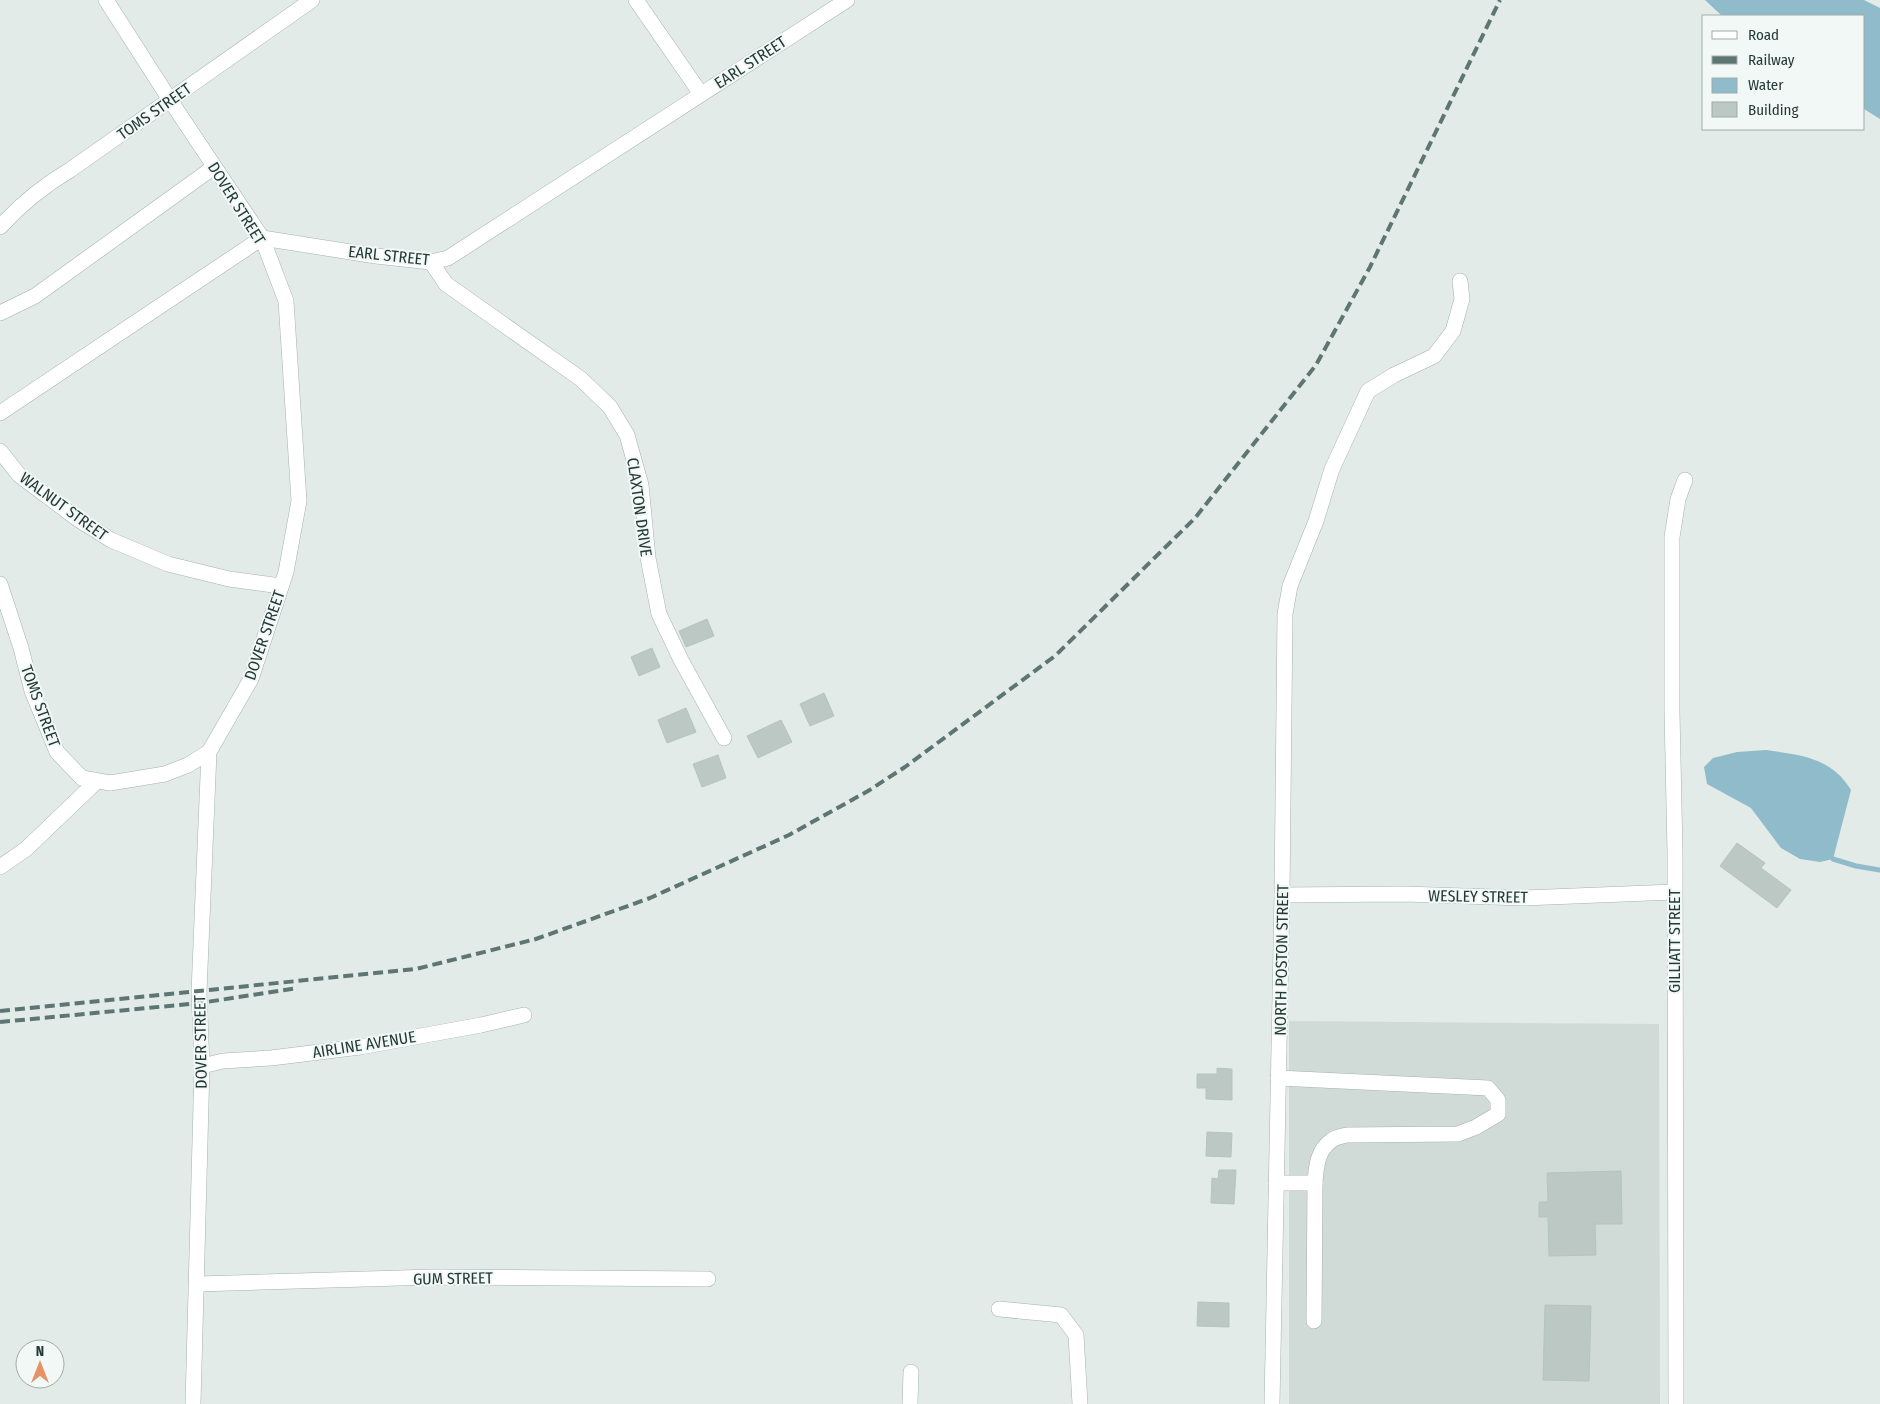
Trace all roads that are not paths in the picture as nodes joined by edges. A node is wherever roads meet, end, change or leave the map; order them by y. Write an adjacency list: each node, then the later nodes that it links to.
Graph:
1 (106, 0): 6 (street, DOVER STREET)
2 (312, 0): 6 (street, TOMS STREET)
3 (636, 0): 5 (street)
4 (847, 0): 5 (street, EARL STREET)
5 (700, 94): 10 (street, EARL STREET)
6 (170, 100): 7 (street, DOVER STREET); 8 (street, TOMS STREET)
7 (214, 166): 9 (street, DOVER STREET); 12 (street)
8 (0, 227)
9 (262, 238): 10 (street, EARL STREET); 13 (street); 17 (street, DOVER STREET)
10 (431, 262): 18 (street, CLAXTON DRIVE)
11 (1460, 281): 23 (street, NORTH POSTON STREET)
12 (0, 313)
13 (0, 413)
14 (0, 451): 17 (street, WALNUT STREET)
15 (1685, 480): 22 (street, GILLIATT STREET)
16 (0, 584): 20 (street, TOMS STREET)
17 (281, 586): 19 (street, DOVER STREET)
18 (724, 738)
19 (210, 752): 20 (street, TOMS STREET); 25 (street, DOVER STREET)
20 (97, 780): 21 (street)
21 (0, 866)
22 (1674, 892): 23 (street, WESLEY STREET); 38 (street, GILLIATT STREET)
23 (1282, 895): 26 (street, NORTH POSTON STREET)
24 (524, 1015): 25 (street, AIRLINE AVENUE)
25 (202, 1066): 30 (street, DOVER STREET)
26 (1278, 1078): 27 (street, NORTH POSTON STREET); 28 (street)
27 (1276, 1184): 28 (street); 37 (street, NORTH POSTON STREET)
28 (1315, 1184): 32 (street)
29 (708, 1279): 30 (street, GUM STREET)
30 (198, 1284): 34 (street, DOVER STREET)
31 (1000, 1309): 36 (street)
32 (1314, 1321)
33 (911, 1372): 35 (street)
34 (193, 1404)
35 (910, 1404)
36 (1080, 1404)
37 (1272, 1404)
38 (1676, 1404)

